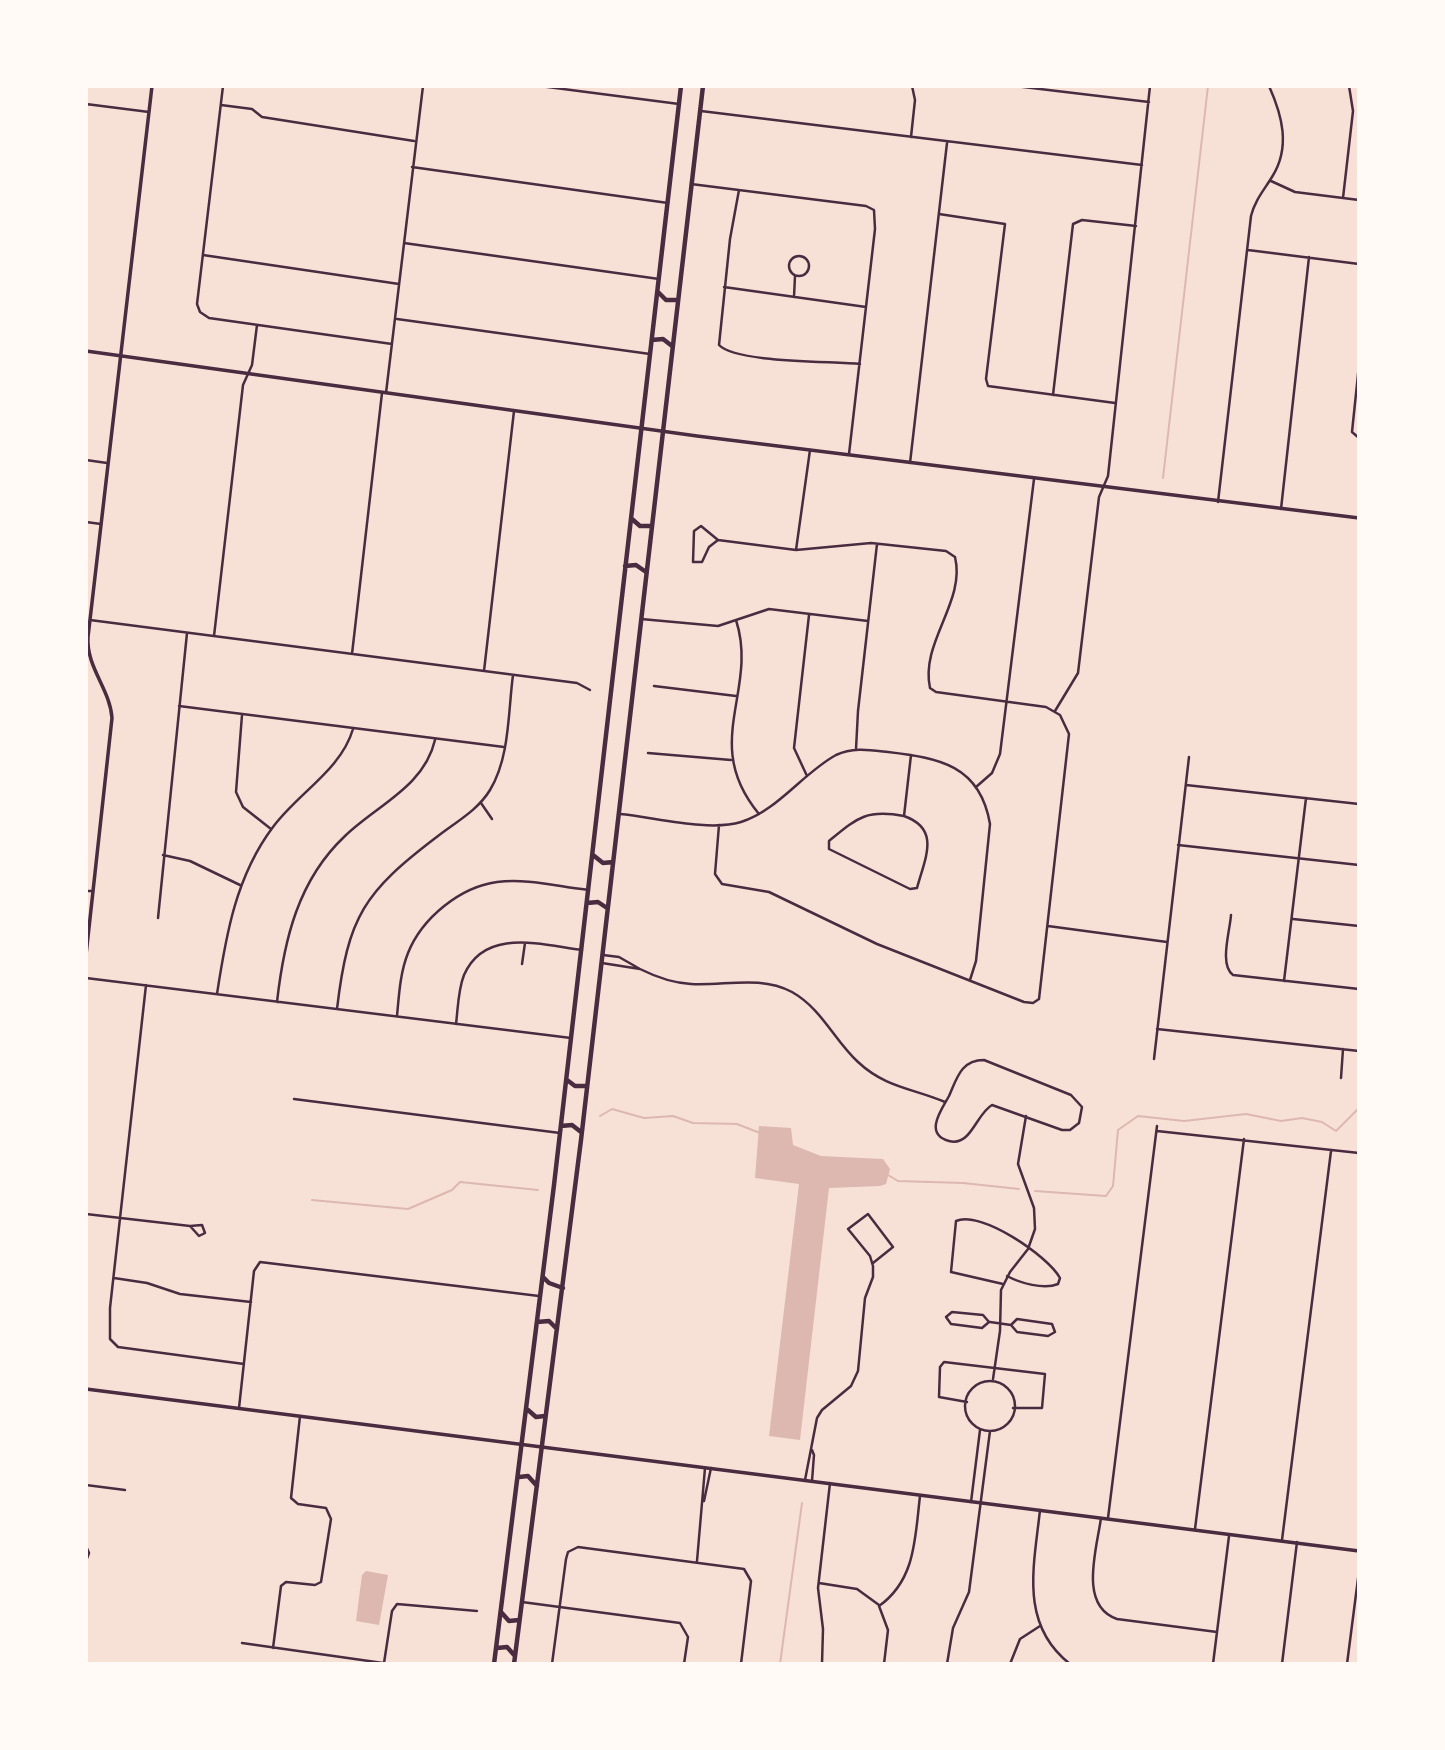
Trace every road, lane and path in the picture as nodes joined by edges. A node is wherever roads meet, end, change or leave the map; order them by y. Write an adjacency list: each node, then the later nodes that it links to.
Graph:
1 (152, 86): 18 (main road)
2 (223, 86): 16 (street)
3 (423, 86): 21 (street)
4 (540, 86): 15 (street)
5 (681, 86): 15 (main road)
6 (703, 86): 17 (main road)
7 (912, 86): 20 (street)
8 (1015, 86): 12 (street)
9 (1150, 86): 13 (street)
10 (1269, 86): 25 (street)
11 (1349, 86): 28 (street)
12 (1027, 87): 13 (street)
13 (1149, 102): 23 (street)
14 (86, 104): 18 (street); 19 (street)
15 (679, 104): 30 (main road)
16 (221, 105): 21 (street); 35 (street)
17 (700, 111): 20 (street); 26 (main road)
18 (149, 112): 53 (main road)
19 (86, 113)
20 (911, 137): 22 (street)
21 (414, 141): 24 (street)
22 (947, 141): 23 (street); 31 (street)
23 (1142, 165): 32 (street)
24 (412, 167): 30 (street); 33 (street)
25 (1270, 181): 28 (street); 34 (street)
26 (691, 184): 27 (street); 44 (main road)
27 (739, 190): 41 (street); 45 (street)
28 (1343, 198): 29 (street)
29 (1359, 200)
30 (668, 202): 39 (main road)
31 (939, 214): 58 (street); 68 (street)
32 (1136, 226): 58 (street); 59 (street)
33 (404, 243): 39 (street); 40 (street)
34 (1247, 250): 36 (street); 71 (street)
35 (203, 255): 40 (street); 47 (street)
36 (1309, 257): 37 (street); 72 (street)
37 (1359, 264)
38 (795, 277): 38 (street); 43 (street)
39 (659, 279): 42 (main road)
40 (399, 284): 46 (street)
41 (724, 287): 43 (street); 54 (street)
42 (657, 292): 44 (main road); 48 (main road)
43 (794, 297): 45 (street)
44 (678, 300): 50 (main road)
45 (867, 307): 54 (street)
46 (397, 319): 49 (street); 52 (street)
47 (257, 325): 49 (street); 56 (street)
48 (652, 340): 50 (main road); 52 (main road)
49 (392, 344): 57 (street)
50 (673, 347): 62 (main road)
51 (86, 351): 53 (main road)
52 (650, 354): 61 (main road)
53 (120, 356): 56 (main road); 67 (main road)
54 (860, 364): 65 (street)
55 (1359, 365): 63 (street)
56 (248, 374): 57 (main road); 89 (street)
57 (384, 393): 60 (main road); 90 (street)
58 (1053, 395): 59 (street)
59 (1115, 403): 70 (street)
60 (514, 411): 61 (main road); 91 (street)
61 (641, 429): 62 (main road); 73 (main road)
62 (663, 432): 64 (main road); 77 (main road)
63 (1359, 438)
64 (810, 450): 65 (main road); 80 (street)
65 (848, 456): 68 (main road)
66 (86, 460): 67 (street)
67 (108, 463): 76 (main road)
68 (910, 463): 69 (main road)
69 (1034, 479): 70 (main road); 96 (street)
70 (1103, 487): 71 (main road); 98 (street)
71 (1218, 502): 72 (main road)
72 (1281, 509): 74 (main road)
73 (631, 518): 77 (main road); 81 (main road)
74 (1359, 518)
75 (86, 522): 76 (street)
76 (101, 524): 85 (main road)
77 (652, 526): 82 (main road)
78 (718, 540): 78 (street); 80 (street)
79 (877, 542): 80 (street); 87 (street); 96 (street)
80 (796, 550)
81 (625, 566): 82 (main road); 121 (main road)
82 (646, 573): 84 (main road)
83 (809, 614): 86 (street); 87 (street); 108 (street)
84 (641, 619): 86 (street); 114 (main road)
85 (90, 620): 88 (street); 129 (main road)
86 (736, 620): 95 (street)
87 (868, 621): 103 (street)
88 (187, 632): 89 (street); 97 (street)
89 (214, 636): 90 (street)
90 (352, 654): 91 (street)
91 (484, 671): 92 (street)
92 (513, 675): 94 (street); 102 (street)
93 (654, 686): 95 (street)
94 (590, 690)
95 (736, 696): 107 (street)
96 (1007, 701): 98 (street); 110 (street)
97 (179, 706): 99 (street); 122 (street)
98 (1055, 711): 135 (street)
99 (242, 714): 100 (street); 119 (street)
100 (353, 729): 101 (street); 119 (street)
101 (435, 740): 102 (street); 153 (street)
102 (504, 747): 112 (street)
103 (856, 749): 105 (street); 108 (street)
104 (648, 753): 107 (street)
105 (911, 755): 110 (street); 116 (street)
106 (1189, 757): 109 (street)
107 (731, 760): 115 (street)
108 (807, 776): 115 (street)
109 (1186, 785): 111 (street); 120 (street)
110 (976, 787): 148 (street)
111 (1306, 798): 113 (street); 123 (street)
112 (481, 803): 117 (street); 154 (street)
113 (1359, 804)
114 (619, 814): 118 (street); 124 (main road)
115 (759, 814): 118 (street)
116 (904, 816): 116 (street)
117 (492, 818)
118 (719, 825): 148 (street)
119 (271, 829): 126 (street)
120 (1178, 845): 123 (street); 137 (street)
121 (593, 854): 124 (main road); 127 (main road)
122 (163, 855): 126 (street); 133 (street)
123 (1299, 858): 125 (street); 134 (street)
124 (613, 862): 131 (main road)
125 (1359, 865)
126 (240, 885): 152 (street)
127 (589, 890): 130 (main road); 155 (street)
128 (86, 891): 129 (street)
129 (93, 891): 140 (main road)
130 (587, 903): 131 (main road); 139 (main road)
131 (608, 909): 141 (main road)
132 (1231, 915): 149 (street)
133 (158, 918)
134 (1292, 919): 136 (street); 149 (street)
135 (1048, 926): 137 (street); 148 (street)
136 (1359, 926)
137 (1167, 942): 157 (street)
138 (525, 943): 139 (street); 144 (street); 156 (street)
139 (582, 950): 158 (main road)
140 (86, 955)
141 (603, 955): 142 (street); 143 (main road)
142 (627, 961): 145 (street); 146 (street)
143 (601, 963): 145 (street); 164 (main road)
144 (522, 964)
145 (625, 966): 146 (street)
146 (640, 969): 166 (street)
147 (86, 978): 150 (street)
148 (970, 980)
149 (1284, 981): 151 (street)
150 (146, 985): 152 (street); 177 (street)
151 (1359, 989)
152 (218, 994): 153 (street)
153 (277, 1002): 154 (street)
154 (337, 1009): 155 (street)
155 (397, 1016): 156 (street)
156 (456, 1024): 158 (street)
157 (1157, 1029): 159 (street); 161 (street)
158 (571, 1038): 163 (main road)
159 (1343, 1049): 160 (street); 162 (street)
160 (1359, 1051)
161 (1154, 1059)
162 (1340, 1077)
163 (566, 1079): 164 (main road); 168 (main road)
164 (587, 1086): 172 (main road)
165 (294, 1099): 171 (street)
166 (945, 1102): 167 (street); 167 (street)
167 (1026, 1116): 179 (street)
168 (561, 1126): 171 (main road); 172 (main road)
169 (1157, 1126): 170 (street)
170 (1156, 1131): 173 (street); 223 (street)
171 (560, 1133): 181 (main road)
172 (582, 1133): 185 (main road)
173 (1244, 1139): 174 (street); 224 (street)
174 (1331, 1151): 175 (street); 226 (street)
175 (1359, 1153)
176 (86, 1214): 177 (street)
177 (120, 1218): 178 (street); 183 (street)
178 (190, 1226)
179 (1028, 1249): 182 (street); 182 (street); 184 (street)
180 (873, 1263): 180 (street); 207 (street)
181 (543, 1276): 185 (main road); 186 (main road)
182 (1007, 1276): 184 (street)
183 (113, 1278): 187 (street); 193 (street)
184 (1003, 1284): 190 (street)
185 (563, 1288): 192 (main road)
186 (541, 1296): 187 (street); 188 (main road)
187 (251, 1303): 193 (street)
188 (537, 1322): 192 (main road); 200 (main road)
189 (989, 1322): 189 (street); 190 (street)
190 (1000, 1324): 191 (street); 194 (street)
191 (1011, 1325): 191 (street)
192 (558, 1330): 202 (main road)
193 (244, 1364): 199 (street)
194 (994, 1366): 195 (street); 197 (street); 198 (street)
195 (993, 1379): 197 (street); 198 (street)
196 (86, 1389): 199 (main road)
197 (967, 1402): 203 (street)
198 (1013, 1408): 204 (street)
199 (239, 1409): 201 (main road)
200 (527, 1410): 202 (main road); 205 (main road)
201 (300, 1416): 205 (main road); 245 (street)
202 (545, 1416): 206 (main road)
203 (980, 1430): 204 (street); 219 (street)
204 (987, 1431): 220 (street)
205 (523, 1445): 206 (main road); 210 (main road)
206 (542, 1447): 208 (main road); 215 (main road)
207 (812, 1450): 211 (street); 212 (street)
208 (705, 1468): 209 (main road); 218 (street)
209 (711, 1468): 211 (main road); 218 (street)
210 (519, 1478): 215 (main road); 238 (main road)
211 (805, 1480): 212 (main road)
212 (812, 1481): 213 (main road)
213 (830, 1483): 217 (main road); 233 (street)
214 (86, 1485): 216 (street)
215 (537, 1486): 234 (main road)
216 (125, 1490)
217 (920, 1495): 219 (main road); 235 (street)
218 (704, 1501): 231 (street)
219 (971, 1502): 220 (main road)
220 (980, 1503): 221 (main road); 259 (street)
221 (1040, 1510): 222 (main road); 240 (street)
222 (1101, 1517): 223 (main road); 241 (street)
223 (1108, 1518): 224 (main road)
224 (1195, 1529): 225 (main road)
225 (1229, 1533): 226 (main road); 241 (street)
226 (1282, 1541): 227 (main road)
227 (1297, 1542): 229 (main road); 263 (street)
228 (86, 1546): 230 (street)
229 (1359, 1550)
230 (86, 1561)
231 (697, 1562): 236 (street); 256 (street)
232 (1359, 1571): 242 (street)
233 (819, 1583): 235 (street); 257 (street)
234 (522, 1602): 236 (street); 239 (main road)
235 (880, 1606): 258 (street)
236 (559, 1607): 254 (street); 255 (street)
237 (477, 1611): 249 (street)
238 (501, 1612): 239 (main road); 246 (main road)
239 (520, 1620): 247 (main road)
240 (1040, 1626): 260 (street); 261 (street)
241 (1217, 1632): 262 (street)
242 (1351, 1634): 243 (street); 264 (street)
243 (1356, 1635)
244 (242, 1643): 245 (street)
245 (273, 1648): 248 (street)
246 (497, 1648): 247 (main road); 252 (main road)
247 (515, 1656): 253 (main road)
248 (343, 1657): 249 (street); 250 (street)
249 (384, 1663): 251 (street)
250 (342, 1664)
251 (390, 1664)
252 (495, 1664)
253 (514, 1664)
254 (552, 1664)
255 (684, 1664)
256 (741, 1664)
257 (822, 1664)
258 (884, 1664)
259 (947, 1664)
260 (1010, 1664)
261 (1070, 1664)
262 (1213, 1664)
263 (1282, 1664)
264 (1347, 1664)

